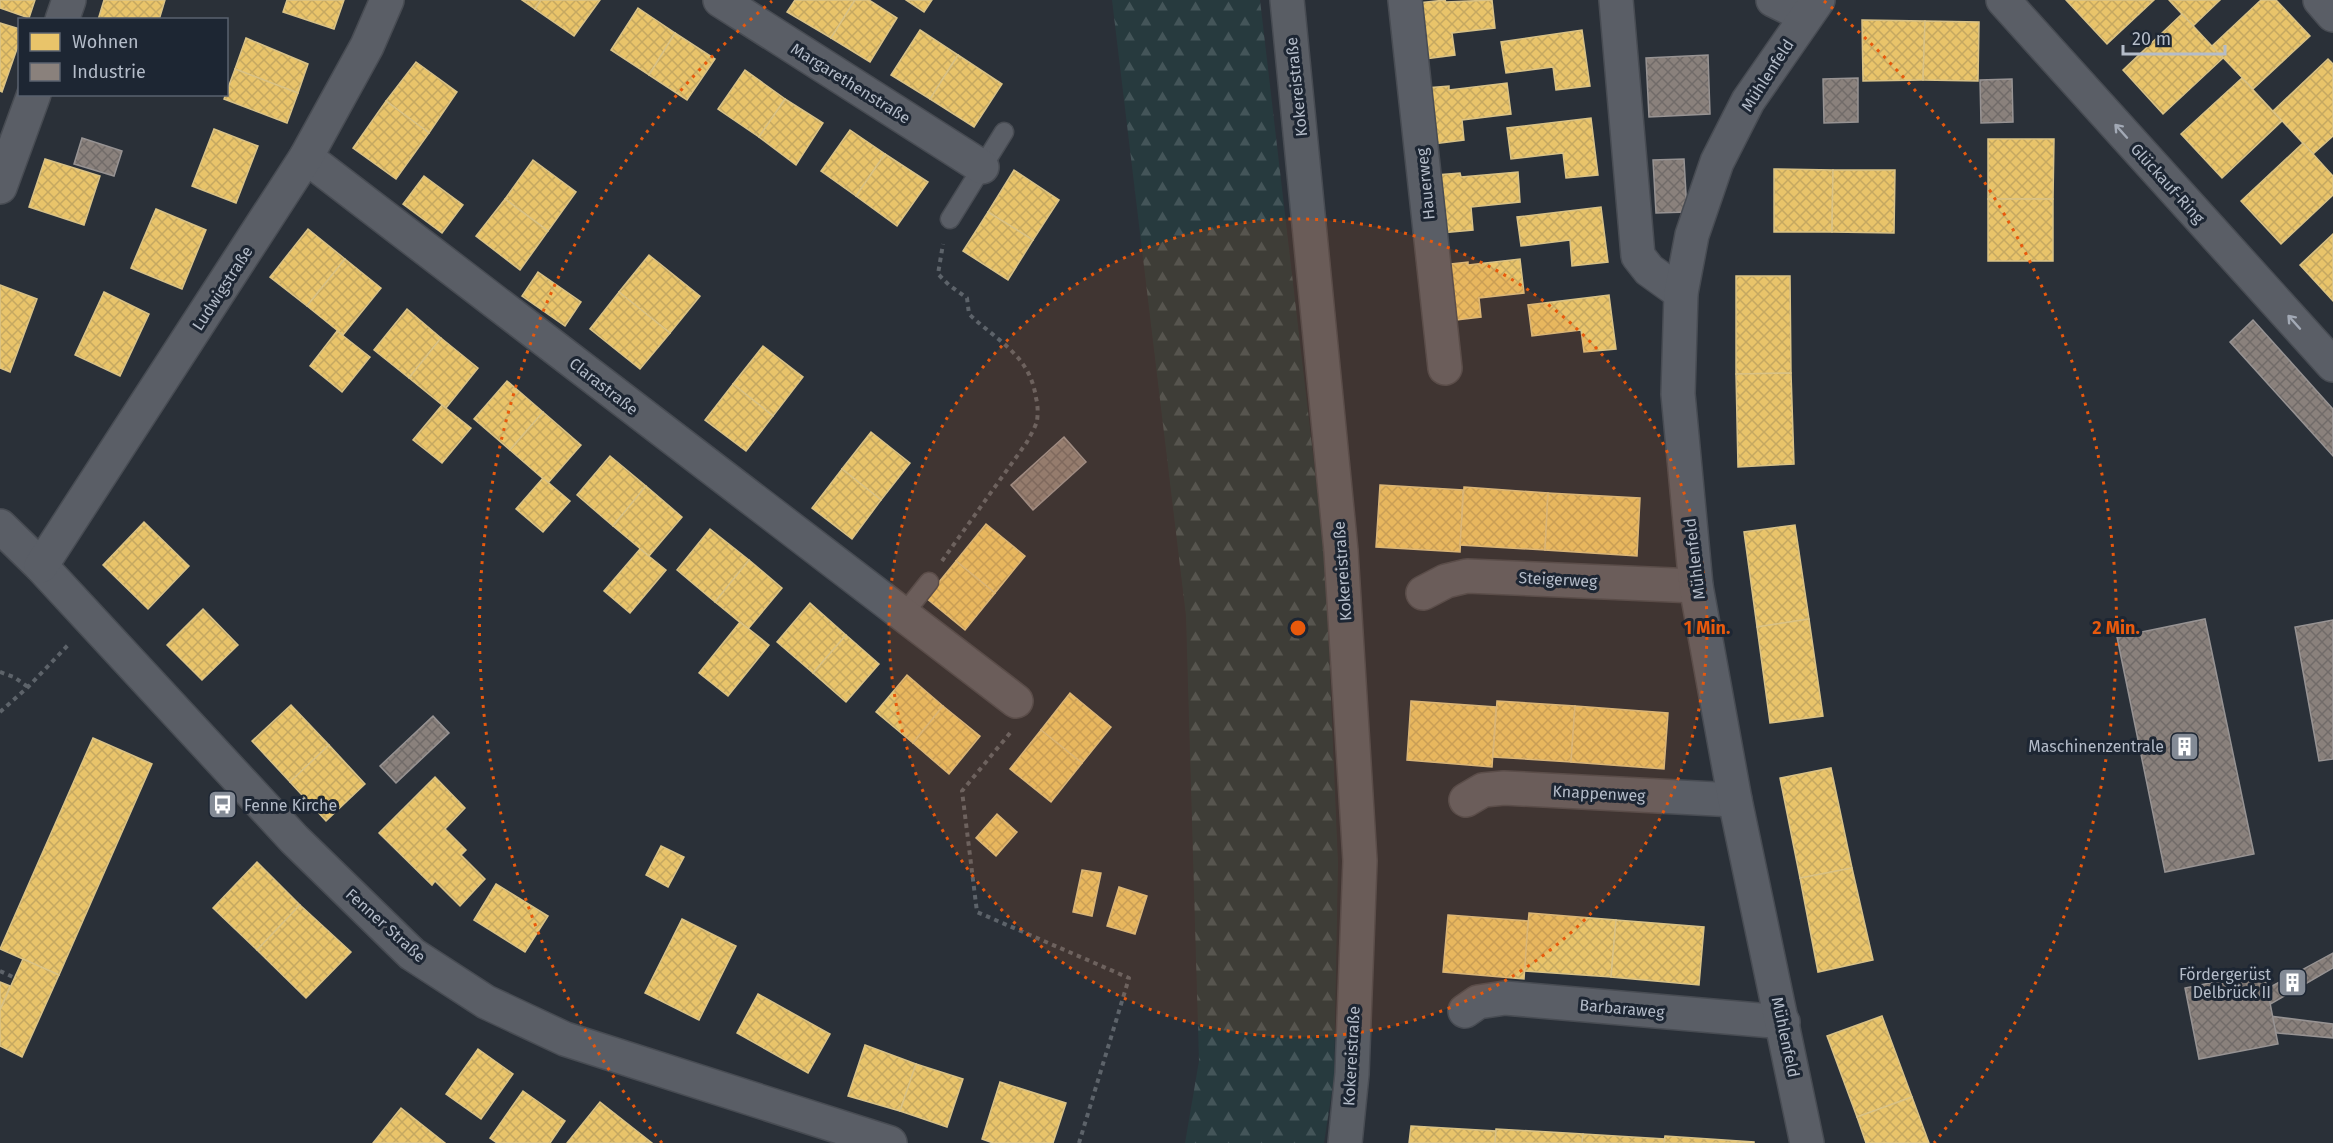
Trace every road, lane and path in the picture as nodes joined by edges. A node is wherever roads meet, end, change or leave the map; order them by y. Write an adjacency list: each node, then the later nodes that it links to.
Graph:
1 (69, 0): 12 (street)
2 (387, 0): 15 (street, Ludwigstraße)
3 (720, 0): 16 (street, Margarethenstraße)
4 (1287, 0): 41 (main road, Kokereistraße)
5 (1405, 0): 21 (street, Hauerweg)
6 (1616, 0): 19 (street)
7 (1773, 0): 10 (street)
8 (2003, 0): 20 (street, Glückauf-Ring, one-way to 8)
9 (2320, 0): 11 (street)
10 (1812, 8): 19 (street, Mühlenfeld)
11 (2333, 15)
12 (63, 18)
13 (33, 96): 17 (street)
14 (1004, 132): 16 (lane)
15 (306, 157): 23 (street, Ludwigstraße); 27 (street, Clarastraße)
16 (982, 166): 18 (lane)
17 (0, 187)
18 (950, 219): 24 (path)
19 (1681, 293): 25 (street, Mühlenfeld)
20 (2333, 366)
21 (1445, 368)
22 (0, 526): 23 (street, Fenner Straße)
23 (41, 566): 28 (street, Fenner Straße)
24 (929, 582): 27 (lane)
25 (1696, 586): 26 (street, Steigerweg); 34 (street, Mühlenfeld)
26 (1423, 593)
27 (902, 616): 31 (street, Clarastraße)
28 (92, 621): 30 (path); 39 (street, Fenner Straße)
29 (0, 672): 30 (path)
30 (28, 687): 32 (path)
31 (1016, 701): 40 (path)
32 (0, 712)
33 (1466, 800): 34 (street, Knappenweg)
34 (1735, 800): 38 (street, Mühlenfeld)
35 (0, 971): 36 (path)
36 (15, 978)
37 (1465, 1011): 38 (street, Barbaraweg)
38 (1783, 1022): 42 (street, Mühlenfeld)
39 (890, 1143)
40 (1079, 1143)
41 (1345, 1143)
42 (1807, 1143)

